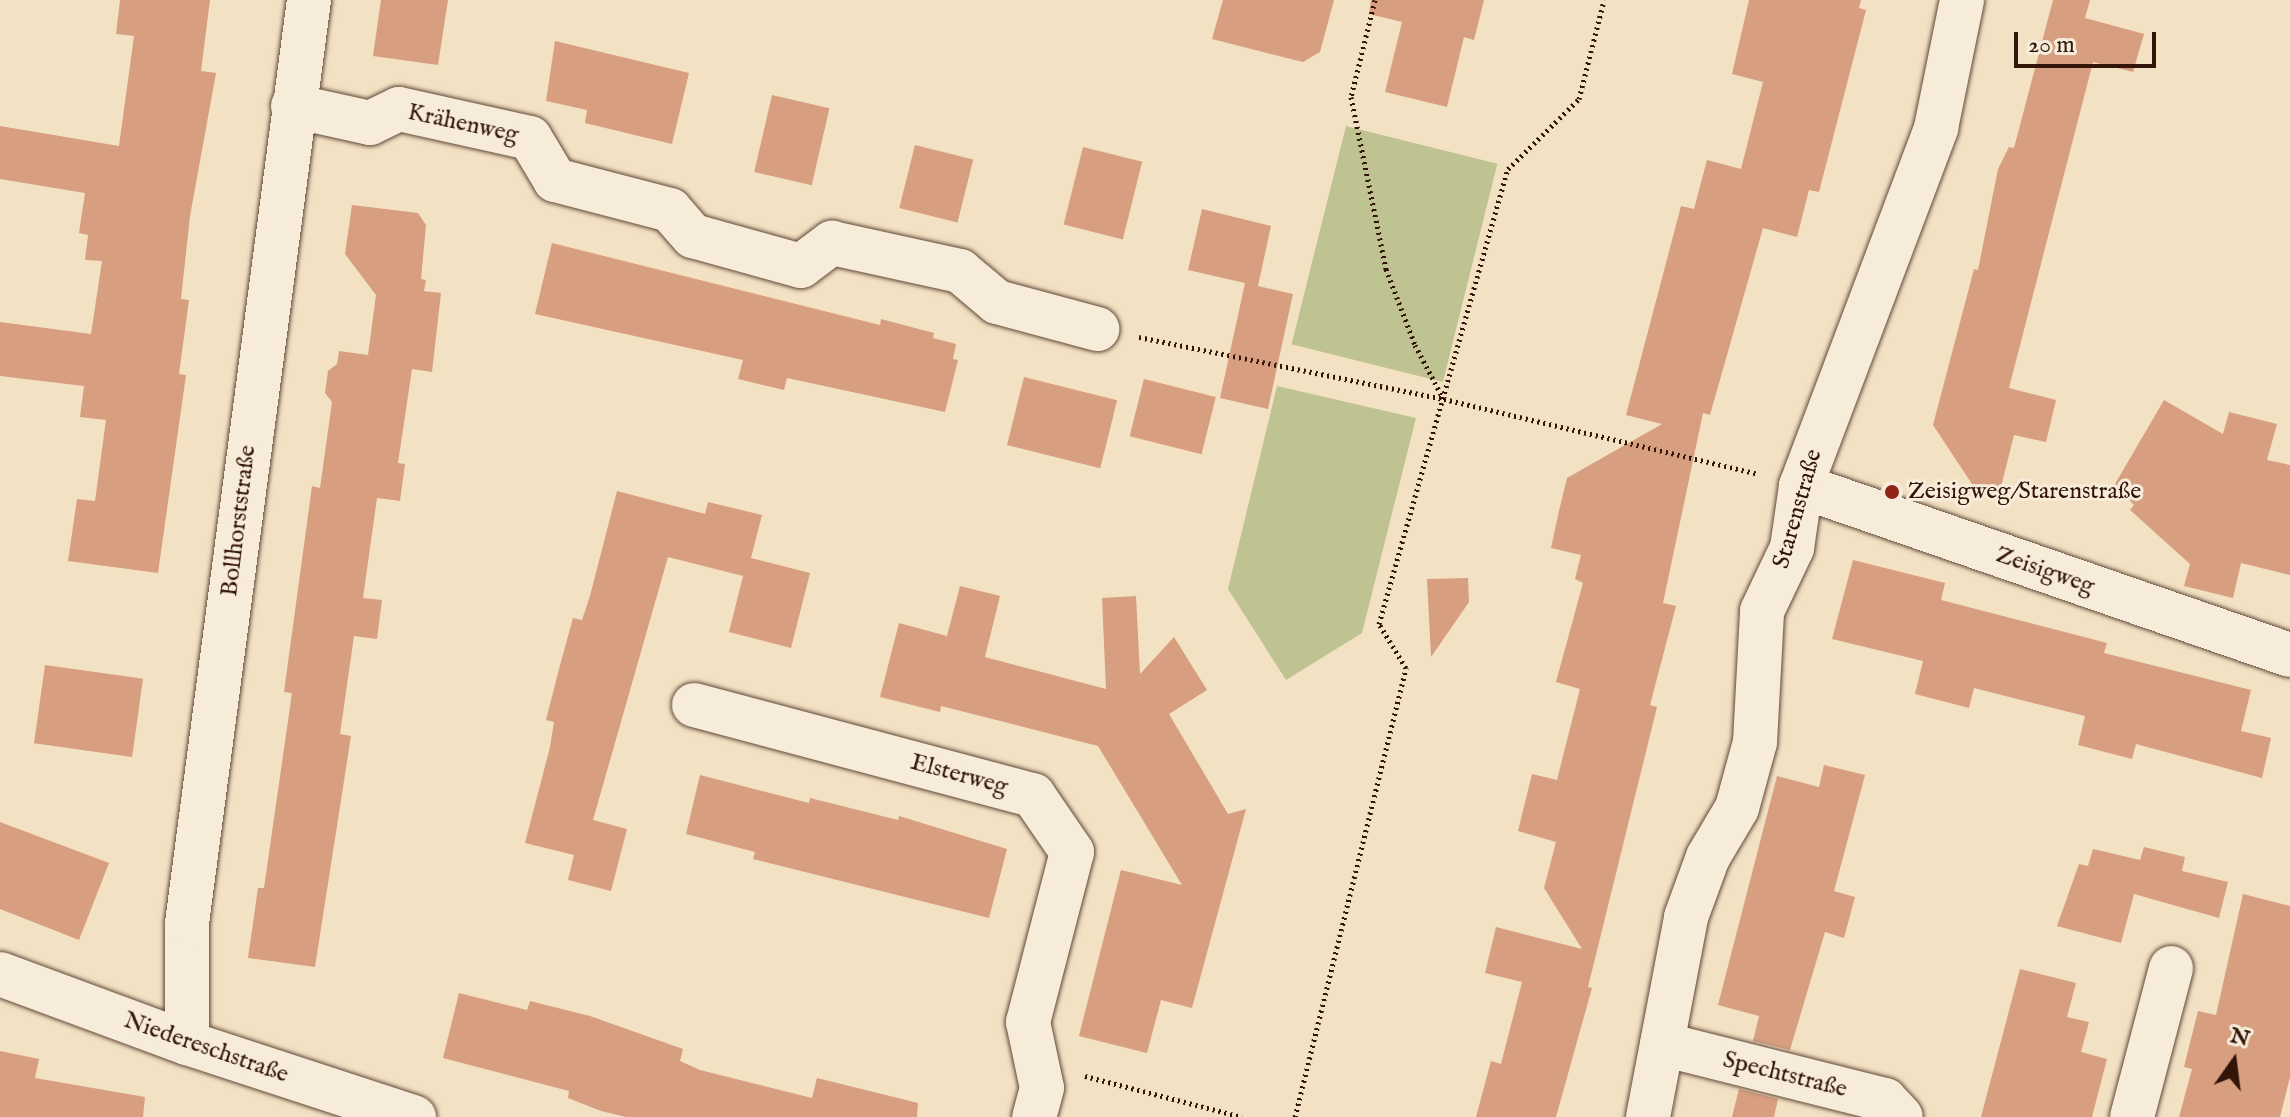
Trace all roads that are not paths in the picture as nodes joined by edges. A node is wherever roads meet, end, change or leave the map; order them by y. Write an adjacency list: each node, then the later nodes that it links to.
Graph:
1 (309, 0): 3 (street, Bollhorststraße)
2 (1962, 0): 5 (street, Starenstraße)
3 (293, 106): 4 (street, Krähenweg); 10 (street, Bollhorststraße)
4 (1097, 329)
5 (1801, 486): 6 (street, Zeisigweg); 11 (street, Starenstraße)
6 (2290, 655)
7 (694, 705): 13 (street, Elsterweg)
8 (2171, 968): 16 (street)
9 (0, 974): 10 (street, Niedereschstraße)
10 (187, 1043): 12 (street, Niedereschstraße)
11 (1662, 1044): 14 (street, Starenstraße); 15 (street, Spechtstraße)
12 (414, 1117)
13 (1034, 1117)
14 (1648, 1117)
15 (1901, 1117)
16 (2132, 1117)

